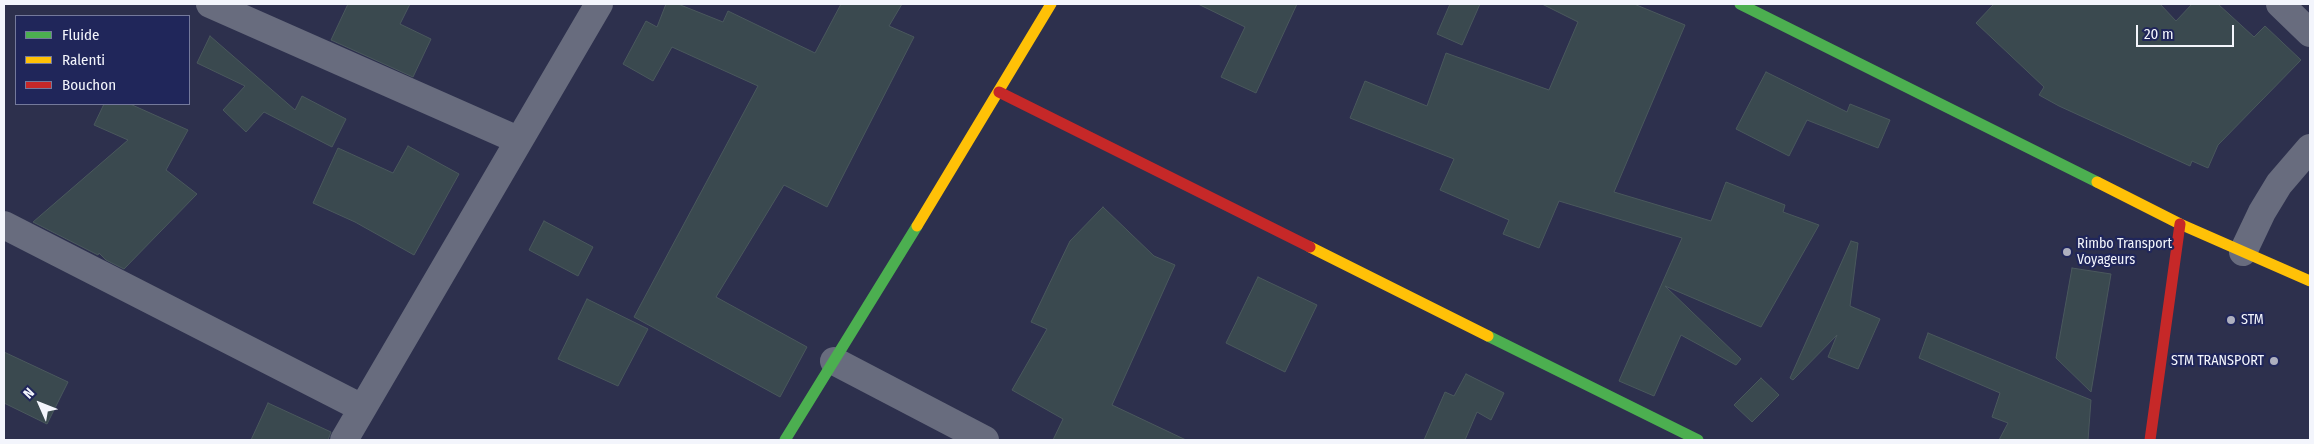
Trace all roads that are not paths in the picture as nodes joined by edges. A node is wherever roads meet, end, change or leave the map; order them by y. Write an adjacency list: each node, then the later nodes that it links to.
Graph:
1 (210, 4): 8 (street)
2 (599, 4): 8 (street)
3 (1051, 4): 7 (street)
4 (1740, 4): 10 (street)
5 (2280, 4): 6 (street)
6 (2310, 33)
7 (999, 92): 14 (street); 19 (street)
8 (518, 140): 15 (street)
9 (2310, 148): 12 (street)
10 (2180, 224): 12 (street); 20 (street)
11 (4, 225): 15 (street)
12 (2243, 252): 13 (street)
13 (2310, 281)
14 (834, 360): 17 (street); 18 (street)
15 (362, 408): 16 (street)
16 (344, 440)
17 (786, 440)
18 (985, 440)
19 (1698, 440)
20 (2150, 440)

